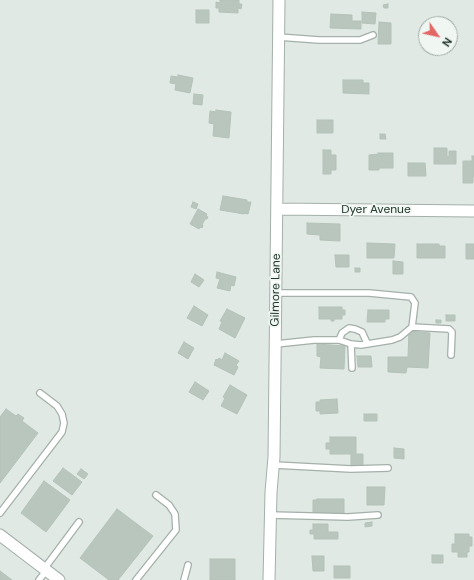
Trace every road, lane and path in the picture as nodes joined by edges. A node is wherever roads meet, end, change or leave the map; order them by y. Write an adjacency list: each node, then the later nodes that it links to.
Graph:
1 (279, 0): 3 (street, Gilmore Lane)
2 (373, 36): 3 (lane)
3 (278, 37): 4 (street, Gilmore Lane)
4 (277, 209): 5 (street, Dyer Avenue); 6 (street, Gilmore Lane)
5 (474, 211)
6 (276, 293): 7 (lane); 10 (street, Gilmore Lane)
7 (412, 327): 9 (lane); 12 (lane)
8 (339, 340): 9 (lane); 10 (lane); 11 (lane)
9 (367, 343): 11 (lane)
10 (276, 344): 15 (street, Gilmore Lane)
11 (351, 344): 13 (lane)
12 (451, 355)
13 (352, 368)
14 (40, 393): 18 (lane)
15 (274, 465): 16 (lane); 19 (street, Gilmore Lane)
16 (388, 468)
17 (156, 495): 27 (lane)
18 (0, 513)
19 (270, 515): 20 (lane); 29 (street, Gilmore Lane)
20 (378, 515)
21 (79, 522): 24 (lane)
22 (0, 535): 24 (street)
23 (188, 565): 28 (lane)
24 (45, 570): 25 (lane); 26 (street)
25 (40, 580)
26 (59, 580)
27 (136, 580)
28 (184, 580)
29 (269, 580)

